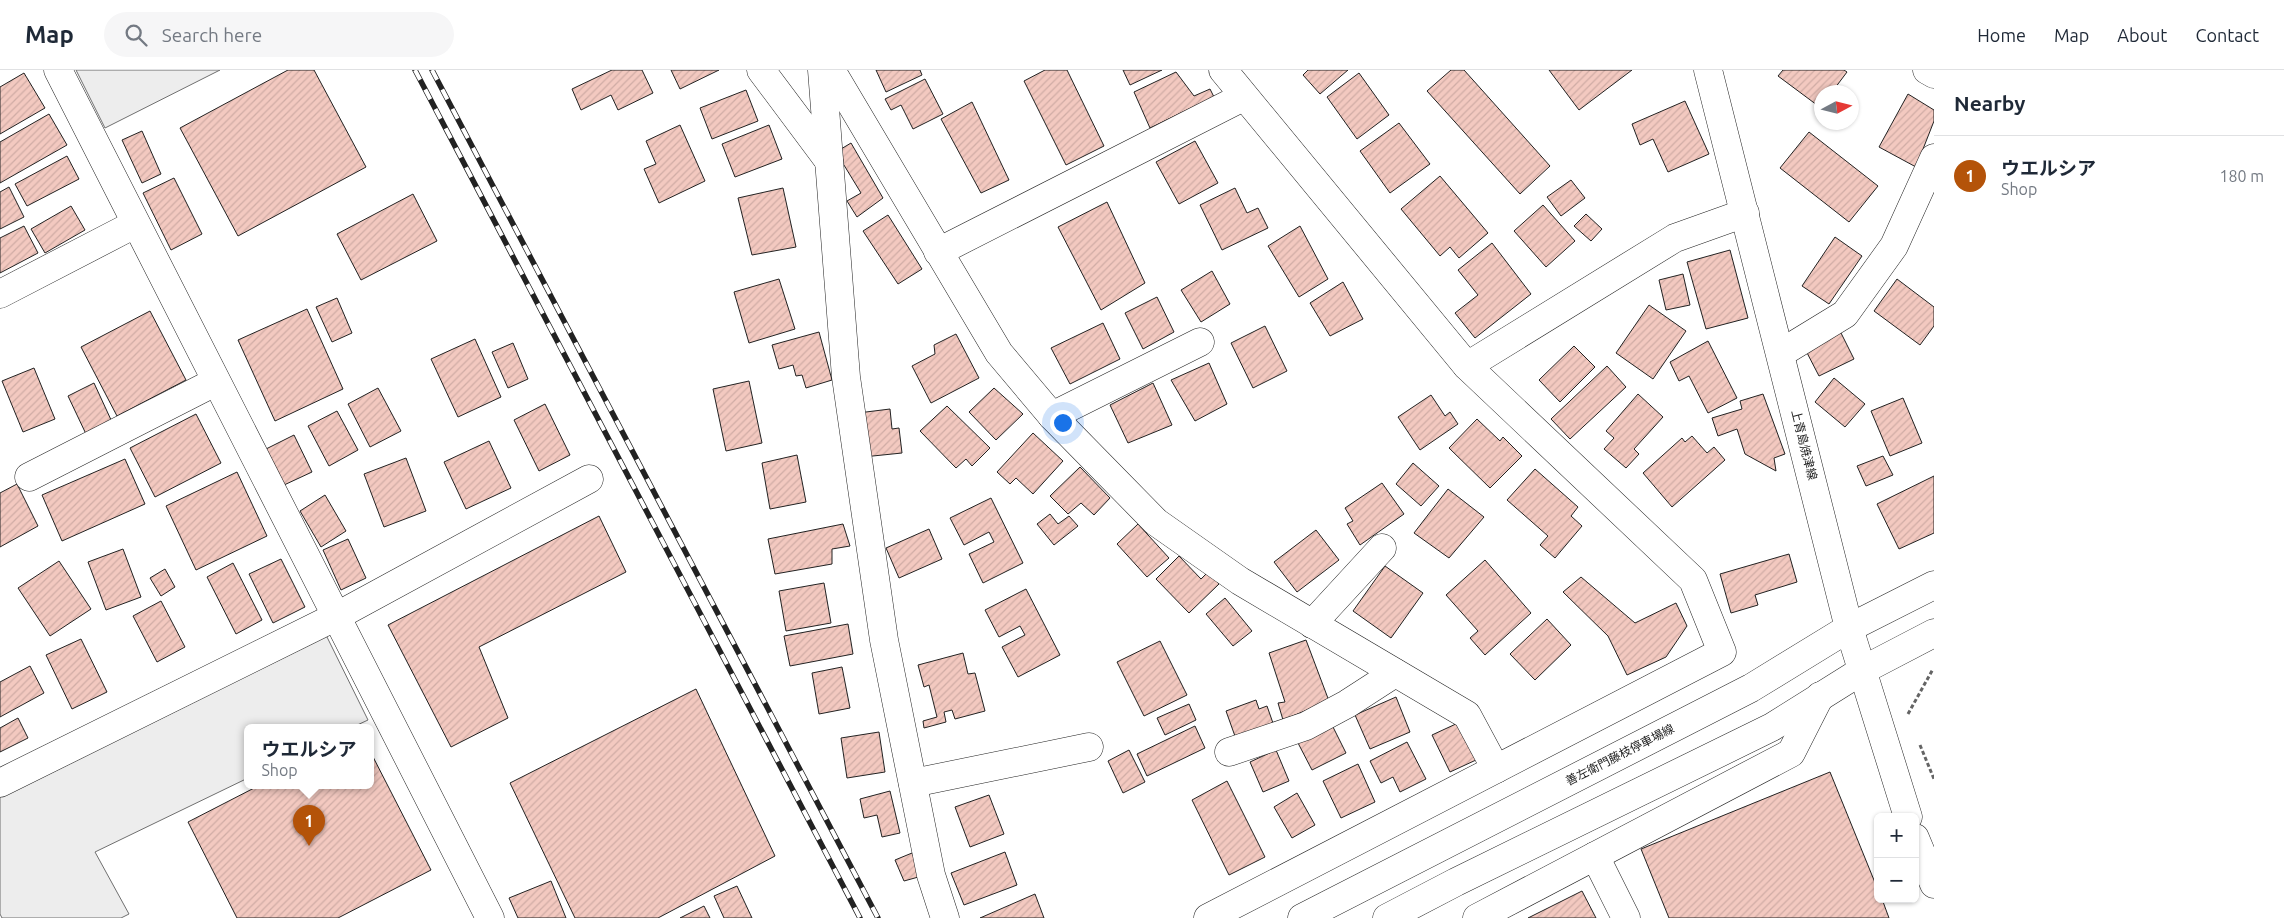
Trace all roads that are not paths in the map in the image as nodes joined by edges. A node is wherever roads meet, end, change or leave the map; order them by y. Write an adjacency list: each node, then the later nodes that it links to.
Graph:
1 (58, 70): 13 (street)
2 (761, 70): 11 (street)
3 (822, 70): 11 (street)
4 (831, 70): 14 (street)
5 (1223, 70): 9 (street)
6 (1708, 70): 12 (street, 上青島焼津線)
7 (1928, 70): 8 (street)
8 (1934, 74)
9 (1243, 97): 14 (street); 18 (street)
10 (1934, 158): 17 (street)
11 (829, 162): 36 (street)
12 (1746, 213): 17 (street, 上青島焼津線); 18 (street)
13 (135, 224): 15 (street); 19 (street)
14 (938, 252): 20 (street)
15 (0, 294)
16 (1200, 342): 20 (street)
17 (1781, 353): 27 (street, 上青島焼津線)
18 (1467, 366): 34 (street)
19 (215, 382): 21 (street); 25 (street)
20 (1052, 416): 26 (street)
21 (29, 477)
22 (589, 479): 25 (street)
23 (1382, 548): 26 (street)
24 (1934, 585): 27 (street, 善左衛門藤枝停車場線)
25 (337, 616): 35 (street); 41 (street)
26 (1312, 624): 30 (street)
27 (1849, 628): 29 (street, 上青島焼津線); 44 (street, 善左衛門藤枝停車場線)
28 (1934, 633): 29 (street)
29 (1863, 670): 31 (street); 37 (street, 上青島焼津線)
30 (1395, 672): 33 (street); 34 (street)
31 (1820, 696): 39 (street); 45 (street)
32 (1089, 746): 36 (street)
33 (1229, 752)
34 (1496, 769): 43 (street)
35 (0, 783)
36 (913, 783): 42 (street)
37 (1907, 813)
38 (1919, 848): 40 (street)
39 (1595, 856): 46 (street); 47 (street)
40 (1934, 884)
41 (490, 918)
42 (945, 918)
43 (1208, 918)
44 (1302, 918)
45 (1387, 918)
46 (1477, 918)
47 (1626, 918)

